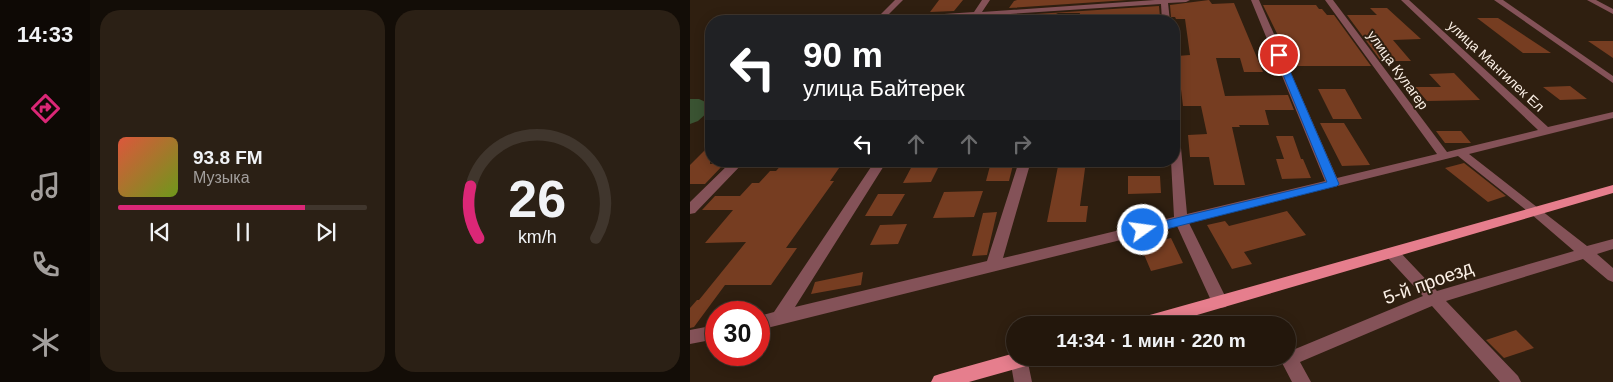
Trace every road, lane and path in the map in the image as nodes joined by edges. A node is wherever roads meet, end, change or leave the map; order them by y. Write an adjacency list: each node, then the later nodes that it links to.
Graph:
1 (899, 0): 12 (street)
2 (986, 0): 13 (street)
3 (1186, 0): 9 (street)
4 (1255, 0): 25 (street)
5 (1329, 0): 20 (street, улица Кулагер)
6 (1405, 0): 18 (street, улица Мангилек Ел)
7 (1498, 0): 16 (street)
8 (1591, 0): 11 (street)
9 (1164, 1): 10 (street); 15 (street)
10 (1071, 7): 14 (street)
11 (1613, 12)
12 (884, 15)
13 (976, 15)
14 (1000, 15)
15 (1165, 15)
16 (1613, 80)
17 (1613, 115): 18 (street)
18 (1547, 132): 19 (street)
19 (1461, 153): 20 (street); 28 (street)
20 (1445, 157): 25 (street)
21 (733, 167): 27 (street)
22 (877, 167): 38 (street)
23 (1023, 167): 33 (street)
24 (1177, 167): 29 (street)
25 (1334, 184): 29 (street)
26 (1613, 189): 28 (main road)
27 (690, 210)
28 (1536, 211): 31 (main road); 32 (street)
29 (1181, 221): 33 (street); 36 (street)
30 (1613, 244): 32 (street, 5-й проезд)
31 (1392, 253): 35 (street); 36 (main road)
32 (1585, 254): 34 (street); 35 (street, 5-й проезд)
33 (993, 267): 38 (street)
34 (1613, 276)
35 (1435, 298): 46 (street, 5-й проезд); 47 (street)
36 (1220, 302): 37 (main road)
37 (1171, 316)
38 (779, 319): 39 (street)
39 (770, 321)
40 (705, 335): 41 (street)
41 (690, 338)
42 (1006, 363): 44 (main road)
43 (1022, 366): 45 (street)
44 (940, 382)
45 (1023, 382)
46 (1302, 382)
47 (1512, 382)

